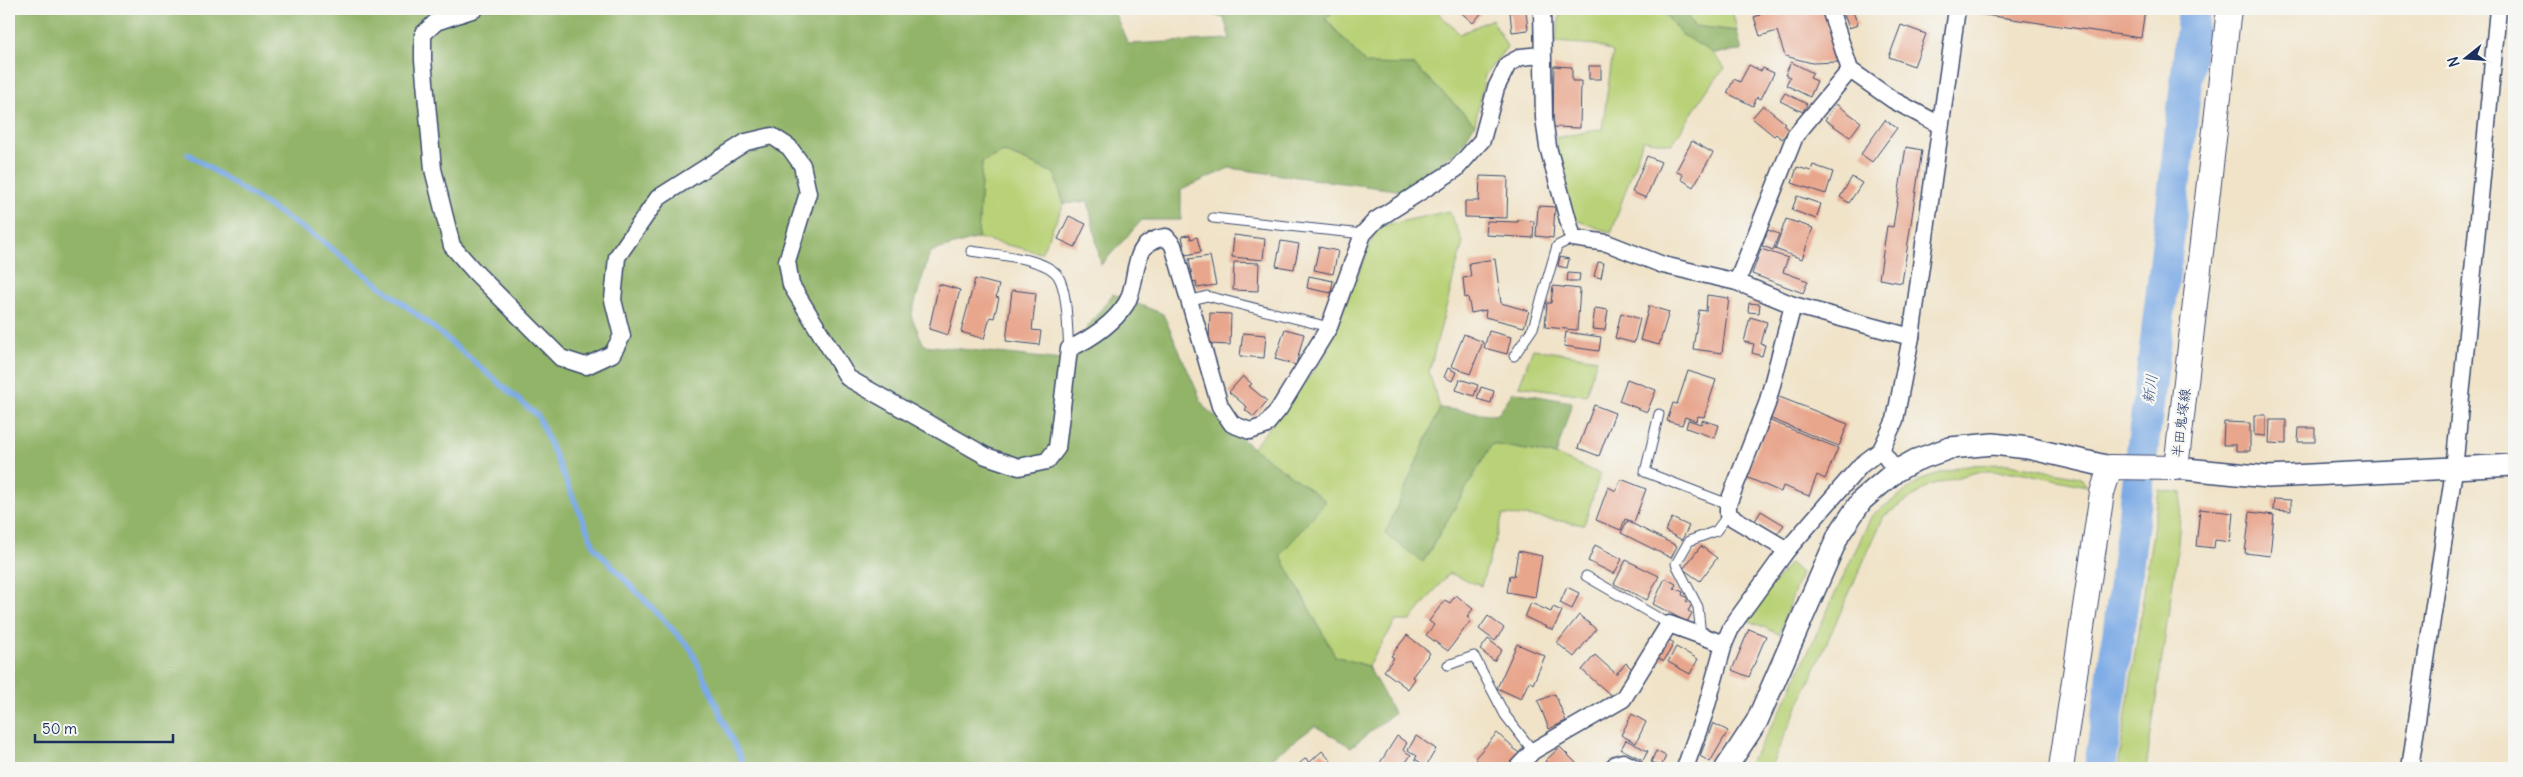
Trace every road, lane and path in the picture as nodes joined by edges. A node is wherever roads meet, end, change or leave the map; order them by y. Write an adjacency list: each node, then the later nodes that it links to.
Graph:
1 (475, 9): 19 (street)
2 (1542, 9): 7 (street)
3 (1830, 9): 8 (street)
4 (1957, 9): 9 (street)
5 (2230, 9): 25 (main road, 半田鬼塚線)
6 (2498, 9): 26 (street)
7 (1541, 55): 11 (street); 12 (street)
8 (1850, 70): 9 (street); 14 (street)
9 (1940, 125): 18 (street)
10 (1213, 218): 11 (lane)
11 (1363, 234): 17 (street)
12 (1573, 238): 14 (street); 20 (lane)
13 (971, 251): 19 (lane)
14 (1737, 282): 16 (street)
15 (1189, 301): 17 (lane); 17 (street); 19 (street)
16 (1793, 305): 18 (street); 28 (street)
17 (1329, 327)
18 (1911, 337): 22 (street)
19 (1069, 348)
20 (1514, 356)
21 (1659, 414): 28 (lane)
22 (1881, 450): 27 (street); 29 (street)
23 (2514, 465): 26 (street)
24 (2110, 467): 25 (main road, 半田鬼塚線); 27 (street); 41 (main road)
25 (2176, 468): 26 (street)
26 (2454, 470): 42 (street)
27 (1896, 472): 40 (street)
28 (1728, 510): 29 (street); 32 (lane)
29 (1787, 550): 33 (street)
30 (1586, 576): 31 (lane)
31 (1669, 624): 32 (street); 35 (street)
32 (1700, 636): 33 (street)
33 (1724, 644): 39 (street)
34 (1448, 665): 35 (lane)
35 (1533, 751): 36 (street)
36 (1517, 768)
37 (1613, 768): 38 (street)
38 (1635, 768)
39 (1686, 768)
40 (1726, 768)
41 (2061, 768)
42 (2410, 768)

